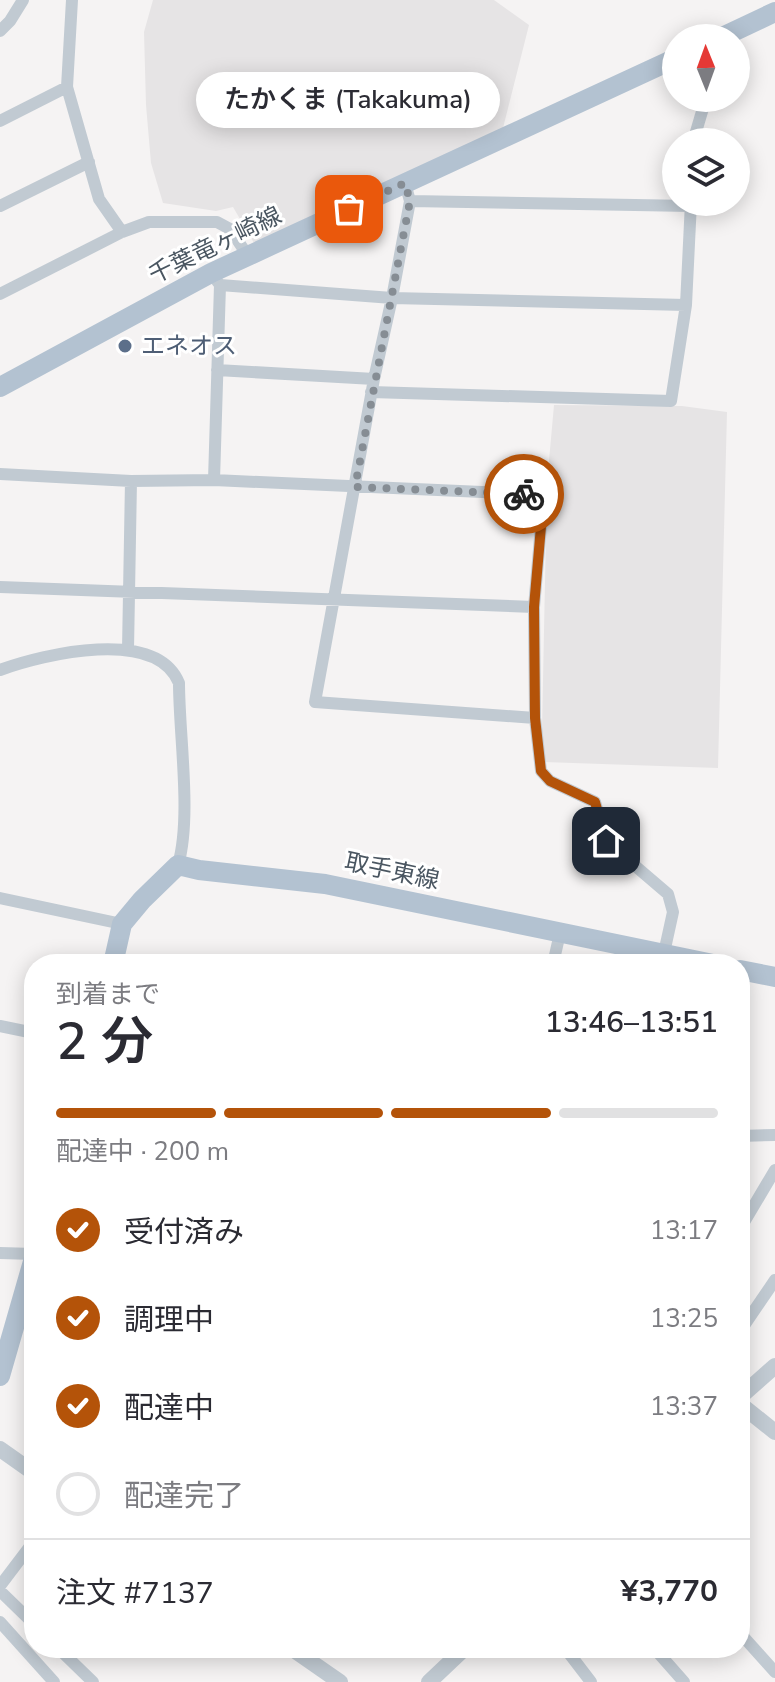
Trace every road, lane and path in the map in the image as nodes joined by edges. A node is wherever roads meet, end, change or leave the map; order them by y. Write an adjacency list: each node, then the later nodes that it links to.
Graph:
1 (23, 0): 5 (street)
2 (72, 0): 7 (street)
3 (775, 12): 4 (main road)
4 (750, 24)
5 (0, 31)
6 (662, 65): 10 (main road, 千葉竜ヶ崎線)
7 (67, 87): 8 (street); 9 (street)
8 (0, 121)
9 (89, 162): 12 (street); 14 (street)
10 (408, 192): 11 (street); 15 (main road, 千葉竜ヶ崎線); 18 (street)
11 (662, 203)
12 (0, 206)
13 (690, 216): 19 (street)
14 (122, 232): 15 (street); 17 (street)
15 (248, 256): 16 (main road, 千葉竜ヶ崎線)
16 (216, 279): 18 (street); 20 (street); 22 (main road, 千葉竜ヶ崎線)
17 (0, 294)
18 (392, 298): 19 (street); 21 (street)
19 (686, 305): 21 (street)
20 (217, 370): 21 (street); 24 (street)
21 (372, 386): 26 (street)
22 (0, 387)
23 (0, 474): 25 (street)
24 (214, 480): 25 (street); 26 (street)
25 (131, 481): 28 (street)
26 (355, 487): 29 (street); 30 (street)
27 (0, 587): 28 (street)
28 (129, 592): 29 (street); 31 (street)
29 (334, 600): 30 (street); 33 (street)
30 (534, 607): 33 (street)
31 (128, 650): 32 (street); 34 (street)
32 (0, 670)
33 (535, 718): 38 (street)
34 (178, 865): 36 (main road); 37 (main road, 取手東線)
35 (0, 898): 36 (street)
36 (122, 924): 39 (main road)
37 (560, 933): 38 (main road, 取手東線); 40 (street)
38 (664, 953): 41 (main road, 取手東線)
39 (115, 954)
40 (555, 954)
41 (668, 954)
42 (750, 972): 43 (main road)
43 (775, 977)
44 (0, 1026): 45 (street)
45 (24, 1031)
46 (775, 1135): 47 (street)
47 (750, 1136)
48 (775, 1170): 49 (street)
49 (750, 1212)
50 (0, 1253): 51 (street)
51 (24, 1255)
52 (775, 1280): 54 (street)
53 (24, 1291): 56 (main road)
54 (750, 1317)
55 (775, 1366): 57 (street)
56 (0, 1376)
57 (750, 1388)
58 (750, 1412): 59 (street)
59 (775, 1432)
60 (0, 1449): 61 (street)
61 (24, 1466)
62 (24, 1555): 63 (street)
63 (0, 1588): 64 (street)
64 (24, 1613)
65 (0, 1622): 67 (street)
66 (750, 1644): 74 (street)
67 (24, 1649)
68 (32, 1658): 75 (street)
69 (68, 1658): 76 (street)
70 (305, 1658): 77 (street)
71 (454, 1658): 78 (street)
72 (573, 1658): 79 (street)
73 (663, 1658): 80 (street)
74 (775, 1672)
75 (54, 1682)
76 (93, 1682)
77 (340, 1682)
78 (429, 1682)
79 (591, 1682)
80 (684, 1682)

